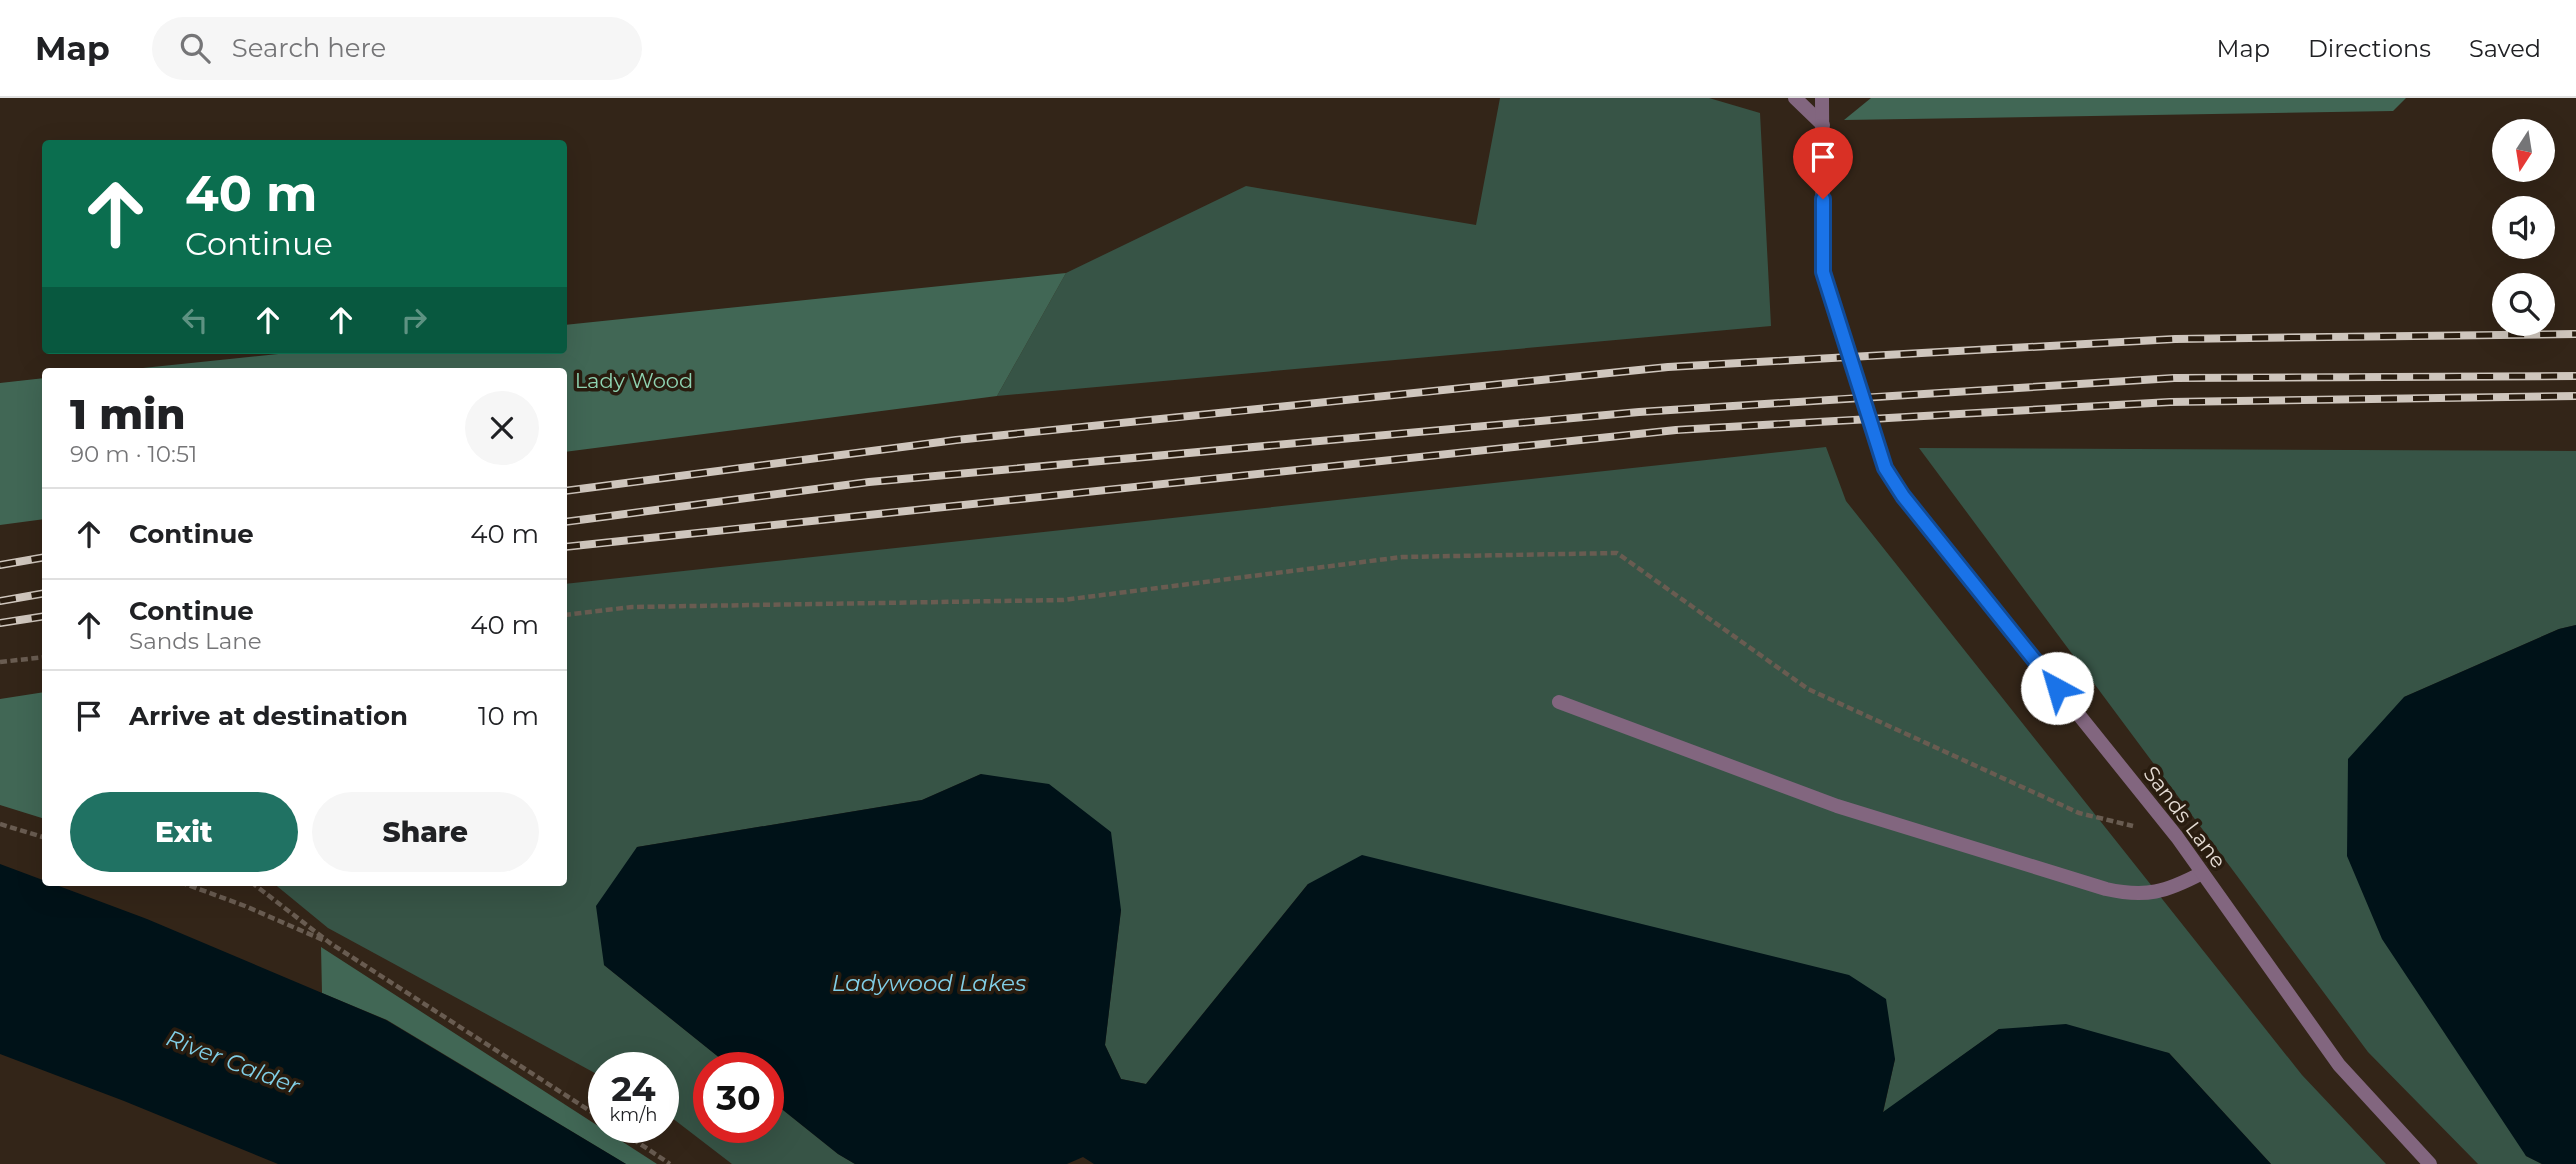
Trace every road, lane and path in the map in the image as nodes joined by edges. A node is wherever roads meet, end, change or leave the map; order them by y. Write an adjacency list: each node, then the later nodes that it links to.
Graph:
1 (1795, 98): 3 (street)
2 (1822, 98): 3 (street)
3 (1823, 125): 10 (street, Sands Lane, bridge)
4 (567, 615): 10 (path)
5 (42, 659): 6 (path)
6 (0, 662)
7 (1559, 702): 11 (street)
8 (0, 824): 9 (path)
9 (42, 837)
10 (2176, 837): 11 (street, Sands Lane)
11 (2202, 873): 18 (street, Sands Lane)
12 (191, 886): 14 (path)
13 (256, 886): 14 (path)
14 (330, 943): 15 (path)
15 (588, 1110)
16 (639, 1143): 17 (path)
17 (670, 1164)
18 (2430, 1164)

